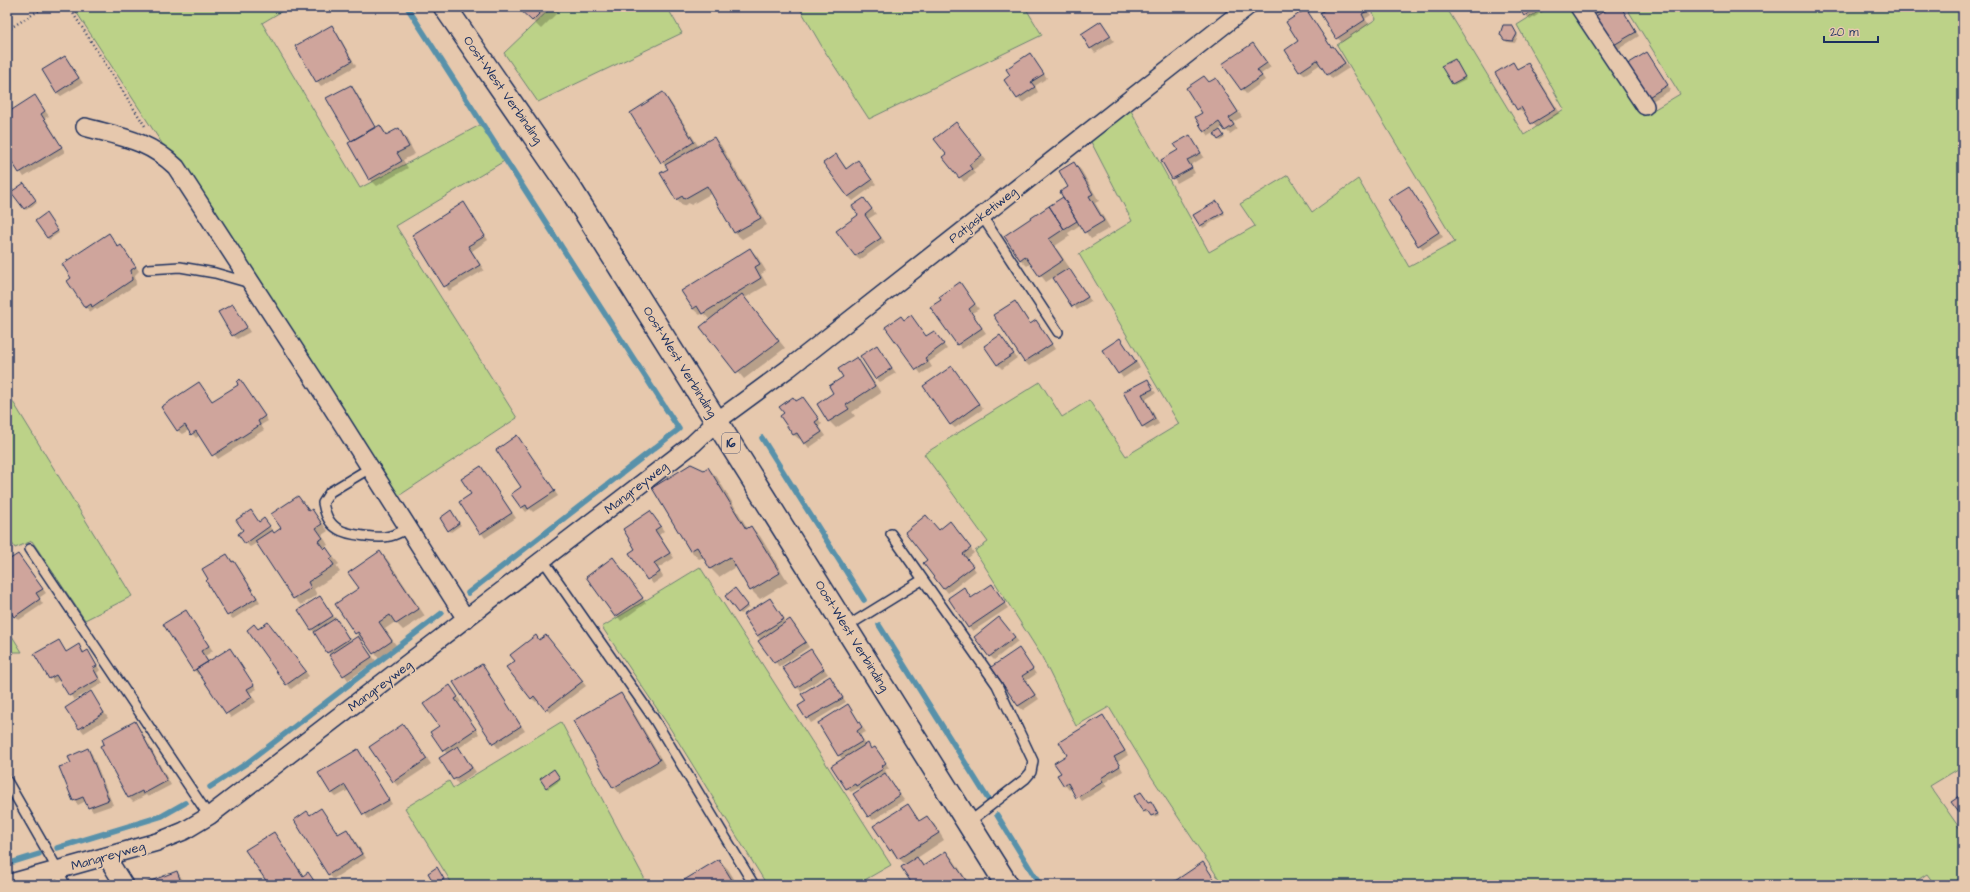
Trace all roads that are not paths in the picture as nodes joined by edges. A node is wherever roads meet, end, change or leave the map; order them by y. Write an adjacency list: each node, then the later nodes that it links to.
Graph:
1 (445, 7): 10 (main road, Oost-West Verbinding / 16)
2 (1247, 7): 6 (street, Patjasketiweg)
3 (1579, 7): 4 (street)
4 (1645, 106)
5 (85, 127): 8 (street)
6 (982, 216): 9 (lane); 10 (street, Patjasketiweg)
7 (148, 270): 8 (lane)
8 (250, 283): 11 (street)
9 (1058, 332)
10 (717, 421): 15 (street, Mangreyweg); 18 (main road, Oost-West Verbinding / 16)
11 (370, 468): 12 (street); 12 (lane)
12 (407, 528): 17 (street)
13 (891, 534): 16 (lane)
14 (30, 549): 20 (lane)
15 (543, 560): 17 (street, Mangreyweg); 27 (lane)
16 (922, 580): 18 (lane); 21 (lane)
17 (466, 620): 20 (street, Mangreyweg)
18 (846, 627): 21 (main road, Oost-West Verbinding / 16)
19 (7, 781): 23 (lane)
20 (209, 816): 22 (street, Mangreyweg)
21 (968, 822): 28 (main road, Oost-West Verbinding / 16)
22 (106, 856): 23 (street, Mangreyweg); 26 (street)
23 (58, 870): 24 (street, Mangreyweg); 25 (lane)
24 (7, 884)
25 (65, 885)
26 (124, 885)
27 (754, 885)
28 (1007, 885)

